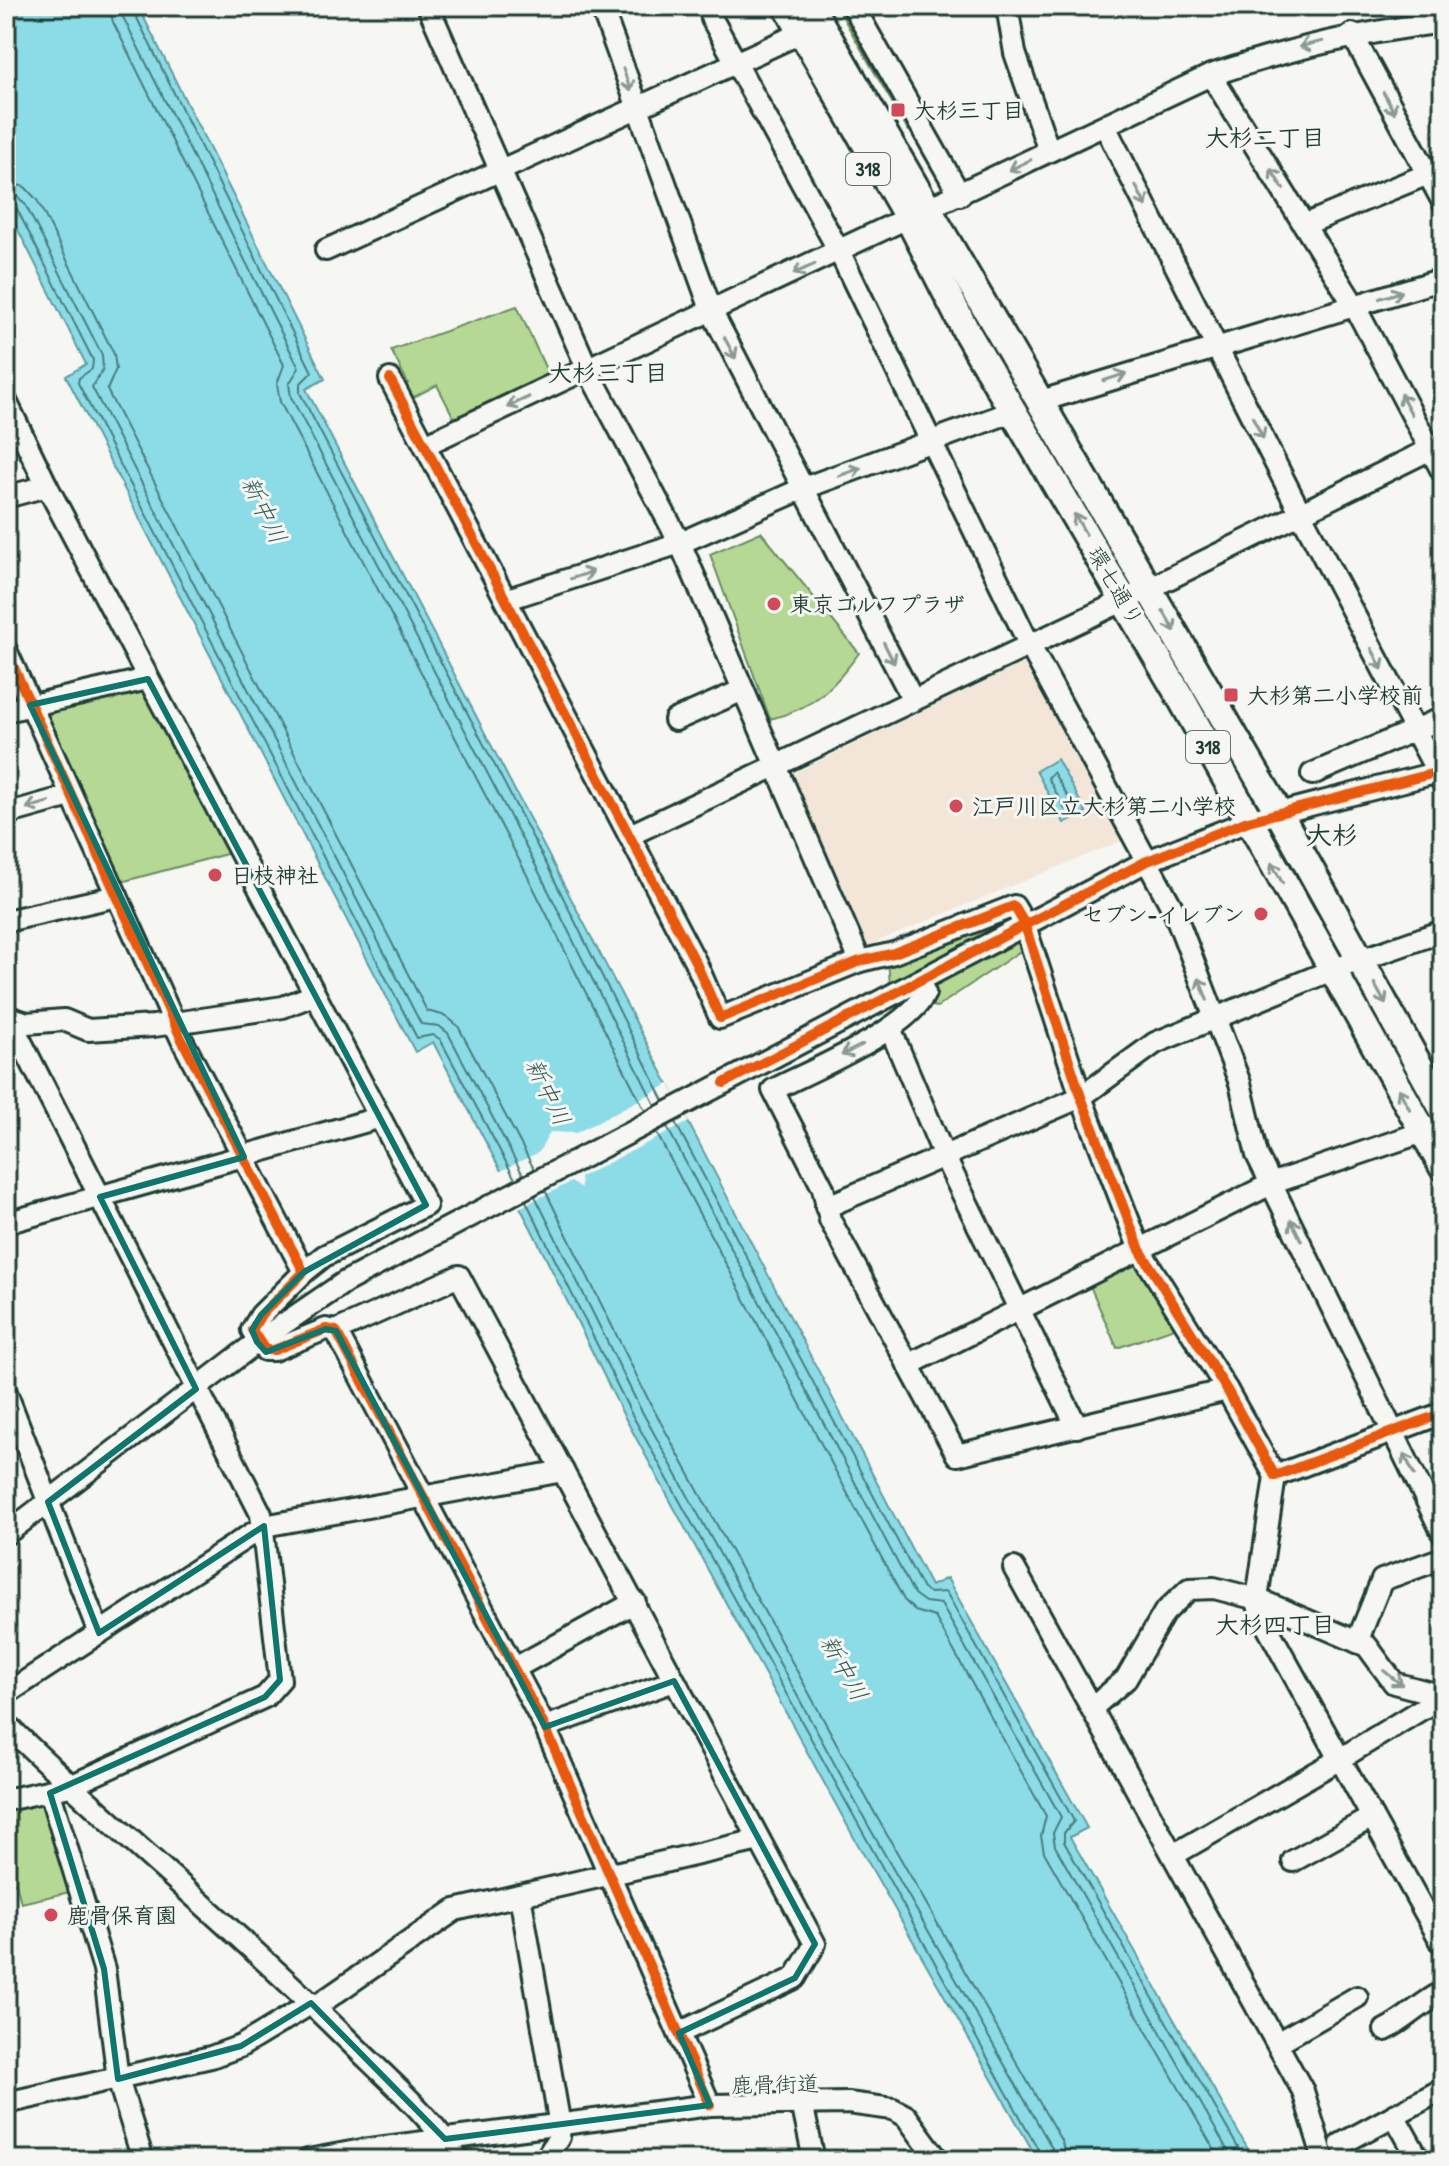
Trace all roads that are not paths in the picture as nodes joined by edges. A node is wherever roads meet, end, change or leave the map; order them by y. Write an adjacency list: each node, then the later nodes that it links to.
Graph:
1 (428, 6): 17 (street)
2 (601, 6): 13 (street, one-way to 13)
3 (710, 6): 11 (street)
4 (772, 6): 10 (main road, 318)
5 (787, 6): 16 (main road, 318)
6 (1007, 6): 15 (street)
7 (838, 8): 16 (main road, 318); 20 (main road)
8 (1443, 22): 9 (street)
9 (1352, 34): 12 (street, one-way to 12); 18 (street, one-way to 18)
10 (790, 38): 11 (street); 20 (main road, 318)
11 (737, 64): 13 (street); 23 (street)
12 (1211, 75): 14 (street); 21 (street, one-way to 12)
13 (637, 110): 17 (street); 26 (street)
14 (1105, 126): 15 (street); 27 (street, one-way to 27)
15 (1049, 151): 20 (street, one-way to 20)
16 (886, 161): 20 (main road, 318)
17 (500, 171): 22 (street); 28 (street)
18 (1428, 174): 19 (street); 21 (street)
19 (1443, 202)
20 (926, 211): 23 (street); 31 (main road, 環七通り / 318); 32 (main road, 環七通り / 318)
21 (1306, 224): 25 (street)
22 (326, 250)
23 (840, 253): 26 (street, one-way to 26); 33 (street)
24 (1443, 279): 25 (street, one-way to 24)
25 (1354, 305): 27 (street); 35 (street, one-way to 25)
26 (712, 312): 28 (street); 38 (street, one-way to 38)
27 (1216, 345): 31 (street, one-way to 27); 40 (street, one-way to 40)
28 (588, 370): 34 (street, one-way to 34); 41 (street)
29 (390, 379): 34 (street)
30 (6, 401): 37 (street)
31 (1041, 401): 42 (main road, 環七通り / 318)
32 (1014, 411): 33 (street); 44 (main road, 環七通り / 318, one-way to 32)
33 (930, 442): 38 (street, one-way to 33); 45 (street)
34 (427, 444): 43 (street)
35 (1436, 446): 36 (street); 40 (street)
36 (1443, 473)
37 (47, 486): 39 (street); 47 (street)
38 (804, 488): 41 (street); 49 (street, one-way to 49)
39 (6, 497)
40 (1301, 514): 42 (street); 54 (street, one-way to 54)
41 (680, 543): 43 (street, one-way to 41); 48 (street)
42 (1150, 588): 44 (street); 59 (main road, 環七通り / 318, one-way to 59)
43 (508, 599): 62 (street)
44 (1125, 600): 45 (street); 61 (main road, 環七通り / 318)
45 (1029, 644): 49 (street); 63 (street)
46 (6, 650): 50 (street)
47 (148, 679): 50 (street); 72 (street)
48 (743, 690): 53 (street); 55 (street)
49 (913, 700): 55 (street)
50 (30, 705): 51 (street); 58 (street)
51 (6, 711)
52 (1443, 718): 54 (street)
53 (675, 720)
54 (1414, 730): 56 (street); 57 (street)
55 (775, 764): 62 (street); 69 (street)
56 (1312, 774)
57 (1441, 776): 59 (street)
58 (70, 796): 60 (street, one-way to 60); 64 (street)
59 (1279, 813): 61 (street); 68 (main road, 環七通り / 318)
60 (6, 814)
61 (1248, 821): 63 (street); 70 (main road, 環七通り / 318, one-way to 61)
62 (630, 835): 69 (street)
63 (1145, 862): 66 (street); 74 (street, one-way to 63)
64 (117, 896): 65 (street); 75 (street)
65 (6, 921)
66 (1024, 923): 69 (street); 71 (street); 77 (street)
67 (1443, 931): 68 (street)
68 (1362, 960): 70 (street); 78 (main road, 環七通り / 318, one-way to 78)
69 (860, 961)
70 (1332, 970): 74 (street); 80 (main road, 環七通り / 318, one-way to 70)
71 (920, 983): 76 (street); 92 (street)
72 (314, 995): 75 (street); 79 (street)
73 (7, 1016): 75 (street); 85 (street)
74 (1215, 1019): 77 (street); 84 (street)
75 (176, 1024): 82 (street)
76 (890, 1028): 81 (street); 86 (street, one-way to 86)
77 (1081, 1097): 81 (street); 88 (street)
78 (1443, 1109)
79 (378, 1118): 82 (street); 89 (street)
80 (1423, 1132): 83 (main road, 環七通り / 318); 84 (street)
81 (944, 1156): 86 (street); 90 (street)
82 (244, 1157): 85 (street); 89 (street)
83 (1443, 1167)
84 (1273, 1183): 88 (street); 100 (street, one-way to 84)
85 (100, 1197): 87 (street); 94 (street)
86 (826, 1207): 93 (street)
87 (6, 1223)
88 (1140, 1250): 90 (street); 95 (street)
89 (304, 1272): 92 (street)
90 (1020, 1309): 93 (street); 99 (street)
91 (336, 1331): 92 (street); 101 (street); 103 (street)
92 (257, 1342): 94 (street)
93 (908, 1365): 99 (street)
94 (196, 1389): 104 (street); 105 (street)
95 (1227, 1390): 99 (street); 102 (street)
96 (6, 1392): 98 (street)
97 (1443, 1413): 100 (street)
98 (11, 1420): 104 (street)
99 (1077, 1427)
100 (1393, 1432): 102 (street); 107 (street, one-way to 100)
101 (563, 1471): 103 (street); 111 (street)
102 (1275, 1476): 110 (street)
103 (424, 1498): 105 (street); 114 (street)
104 (48, 1502): 106 (street); 112 (street)
105 (264, 1526): 112 (street); 122 (street)
106 (6, 1534)
107 (1443, 1534)
108 (1443, 1558): 113 (street)
109 (1014, 1568): 118 (street)
110 (1257, 1599): 113 (street); 118 (street); 121 (street)
111 (635, 1602): 114 (street); 115 (street)
112 (99, 1633): 116 (street)
113 (1357, 1642): 117 (street, one-way to 117)
114 (515, 1668): 120 (street)
115 (674, 1681): 120 (street); 126 (street)
116 (6, 1694)
117 (1438, 1695): 121 (street)
118 (1092, 1708): 127 (street)
119 (6, 1724): 122 (street)
120 (545, 1727): 129 (street)
121 (1340, 1759): 125 (street); 127 (street)
122 (70, 1786): 123 (street); 134 (street)
123 (50, 1793): 124 (street); 138 (street)
124 (6, 1800)
125 (1372, 1817): 128 (street); 131 (street)
126 (759, 1840): 129 (street); 136 (street)
127 (1175, 1854): 137 (street)
128 (1293, 1861)
129 (610, 1875): 130 (street); 136 (street)
130 (520, 1895): 134 (street); 144 (street)
131 (1443, 1945)
132 (1443, 1992): 135 (street)
133 (1357, 1997): 137 (street)
134 (313, 2005): 138 (street); 145 (street)
135 (1385, 2030)
136 (679, 2033): 142 (street)
137 (1277, 2043): 154 (street)
138 (118, 2079): 140 (street); 148 (street)
139 (1443, 2089): 143 (street)
140 (6, 2103)
141 (802, 2103): 142 (street, 鹿骨街道); 152 (street); 153 (street, 鹿骨街道)
142 (710, 2105): 144 (street, 鹿骨街道)
143 (1394, 2115): 146 (street); 155 (street)
144 (560, 2126): 145 (street, 鹿骨街道); 151 (street)
145 (445, 2139): 147 (street, 鹿骨街道); 150 (street)
146 (1341, 2144)
147 (392, 2153): 149 (street, 鹿骨街道)
148 (143, 2160)
149 (308, 2160)
150 (459, 2160)
151 (545, 2160)
152 (814, 2160)
153 (938, 2160)
154 (1324, 2160)
155 (1419, 2160)

